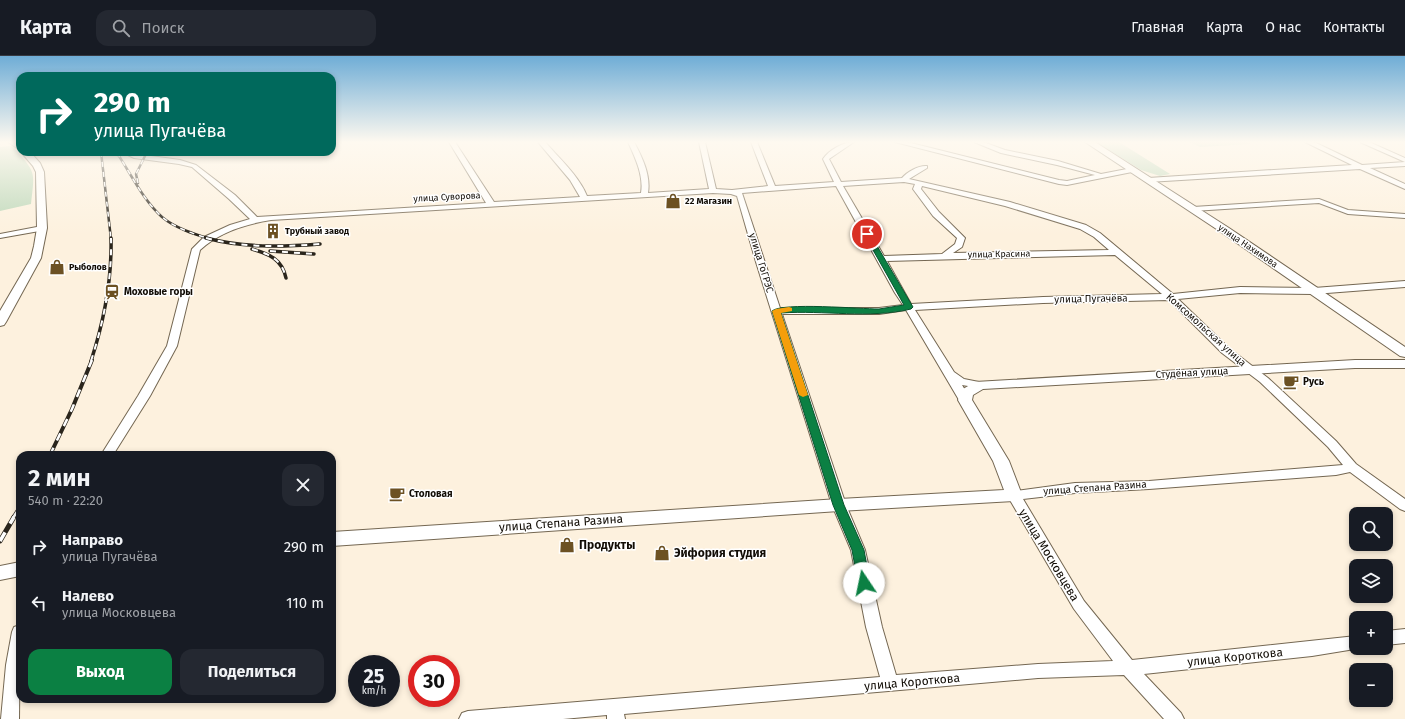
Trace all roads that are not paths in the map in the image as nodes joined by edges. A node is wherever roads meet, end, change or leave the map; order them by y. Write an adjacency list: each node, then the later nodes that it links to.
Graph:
1 (40, 173): 32 (street)
2 (203, 173): 31 (street)
3 (471, 173): 27 (street)
4 (566, 173): 26 (street)
5 (643, 173): 25 (street)
6 (709, 173): 23 (street)
7 (766, 173): 22 (street)
8 (832, 173): 20 (street, улица Московцева)
9 (912, 173): 17 (street)
10 (1024, 173): 16 (street)
11 (1094, 173): 16 (street)
12 (1116, 173): 16 (street)
13 (1137, 173): 18 (main road, улица Нахимова)
14 (1264, 173): 18 (street)
15 (1374, 173): 21 (street)
16 (1105, 175)
17 (904, 180): 19 (street, улица Суворова); 20 (street, улица Суворова)
18 (1148, 180): 28 (main road, улица Нахимова)
19 (919, 183): 29 (street, улица Суворова); 35 (street)
20 (838, 184): 22 (street, улица Суворова); 36 (street, улица Московцева)
21 (1405, 187)
22 (772, 188): 24 (street, улица Суворова)
23 (713, 191): 24 (street, улица Суворова); 25 (street, улица Суворова)
24 (732, 192): 41 (street, улица ГоГРЭС)
25 (644, 196): 26 (street, улица Суворова)
26 (584, 199): 27 (street, улица Суворова)
27 (491, 204): 31 (street, улица Суворова)
28 (1193, 209): 30 (street); 38 (main road, улица Нахимова)
29 (1029, 210): 34 (street, Комсомольская улица)
30 (1405, 216)
31 (254, 220): 49 (street, улица Суворова)
32 (42, 228): 33 (street); 42 (street)
33 (0, 236)
34 (1117, 252): 35 (street, улица Красина); 39 (street, Комсомольская улица)
35 (944, 256): 36 (street, улица Красина)
36 (881, 259): 40 (street, улица Московцева)
37 (1405, 284): 38 (street, улица Пугачёва)
38 (1314, 291): 39 (street, улица Пугачёва); 43 (main road, улица Нахимова)
39 (1171, 297): 40 (street, улица Пугачёва); 45 (street, Комсомольская улица)
40 (909, 307): 41 (street, улица Пугачёва); 46 (street, улица Московцева)
41 (776, 311): 52 (street, улица ГоГРЭС)
42 (0, 322)
43 (1405, 353)
44 (1405, 364): 45 (street, Студёная улица)
45 (1250, 369): 47 (street, Студёная улица); 50 (street, Комсомольская улица)
46 (949, 373): 47 (street, улица Московцева); 48 (street, улица Московцева)
47 (980, 386): 48 (street)
48 (965, 400): 51 (street, улица Московцева)
49 (110, 451)
50 (1352, 468): 51 (street, улица Степана Разина); 53 (street, Комсомольская улица)
51 (1014, 496): 52 (street, улица Степана Разина); 61 (street, улица Московцева)
52 (839, 505): 54 (street, улица Степана Разина); 62 (street, улица ГоГРЭС)
53 (1405, 506)
54 (336, 539)
55 (16, 570): 56 (street)
56 (0, 573)
57 (1405, 636): 58 (street)
58 (1393, 637)
59 (1349, 644): 61 (street, улица Короткова)
60 (16, 654): 64 (street)
61 (1128, 668): 62 (street, улица Короткова); 66 (street, улица Московцева)
62 (890, 684): 63 (street, улица Короткова)
63 (616, 713): 65 (street, улица Короткова)
64 (10, 719)
65 (468, 719)
66 (1175, 719)

